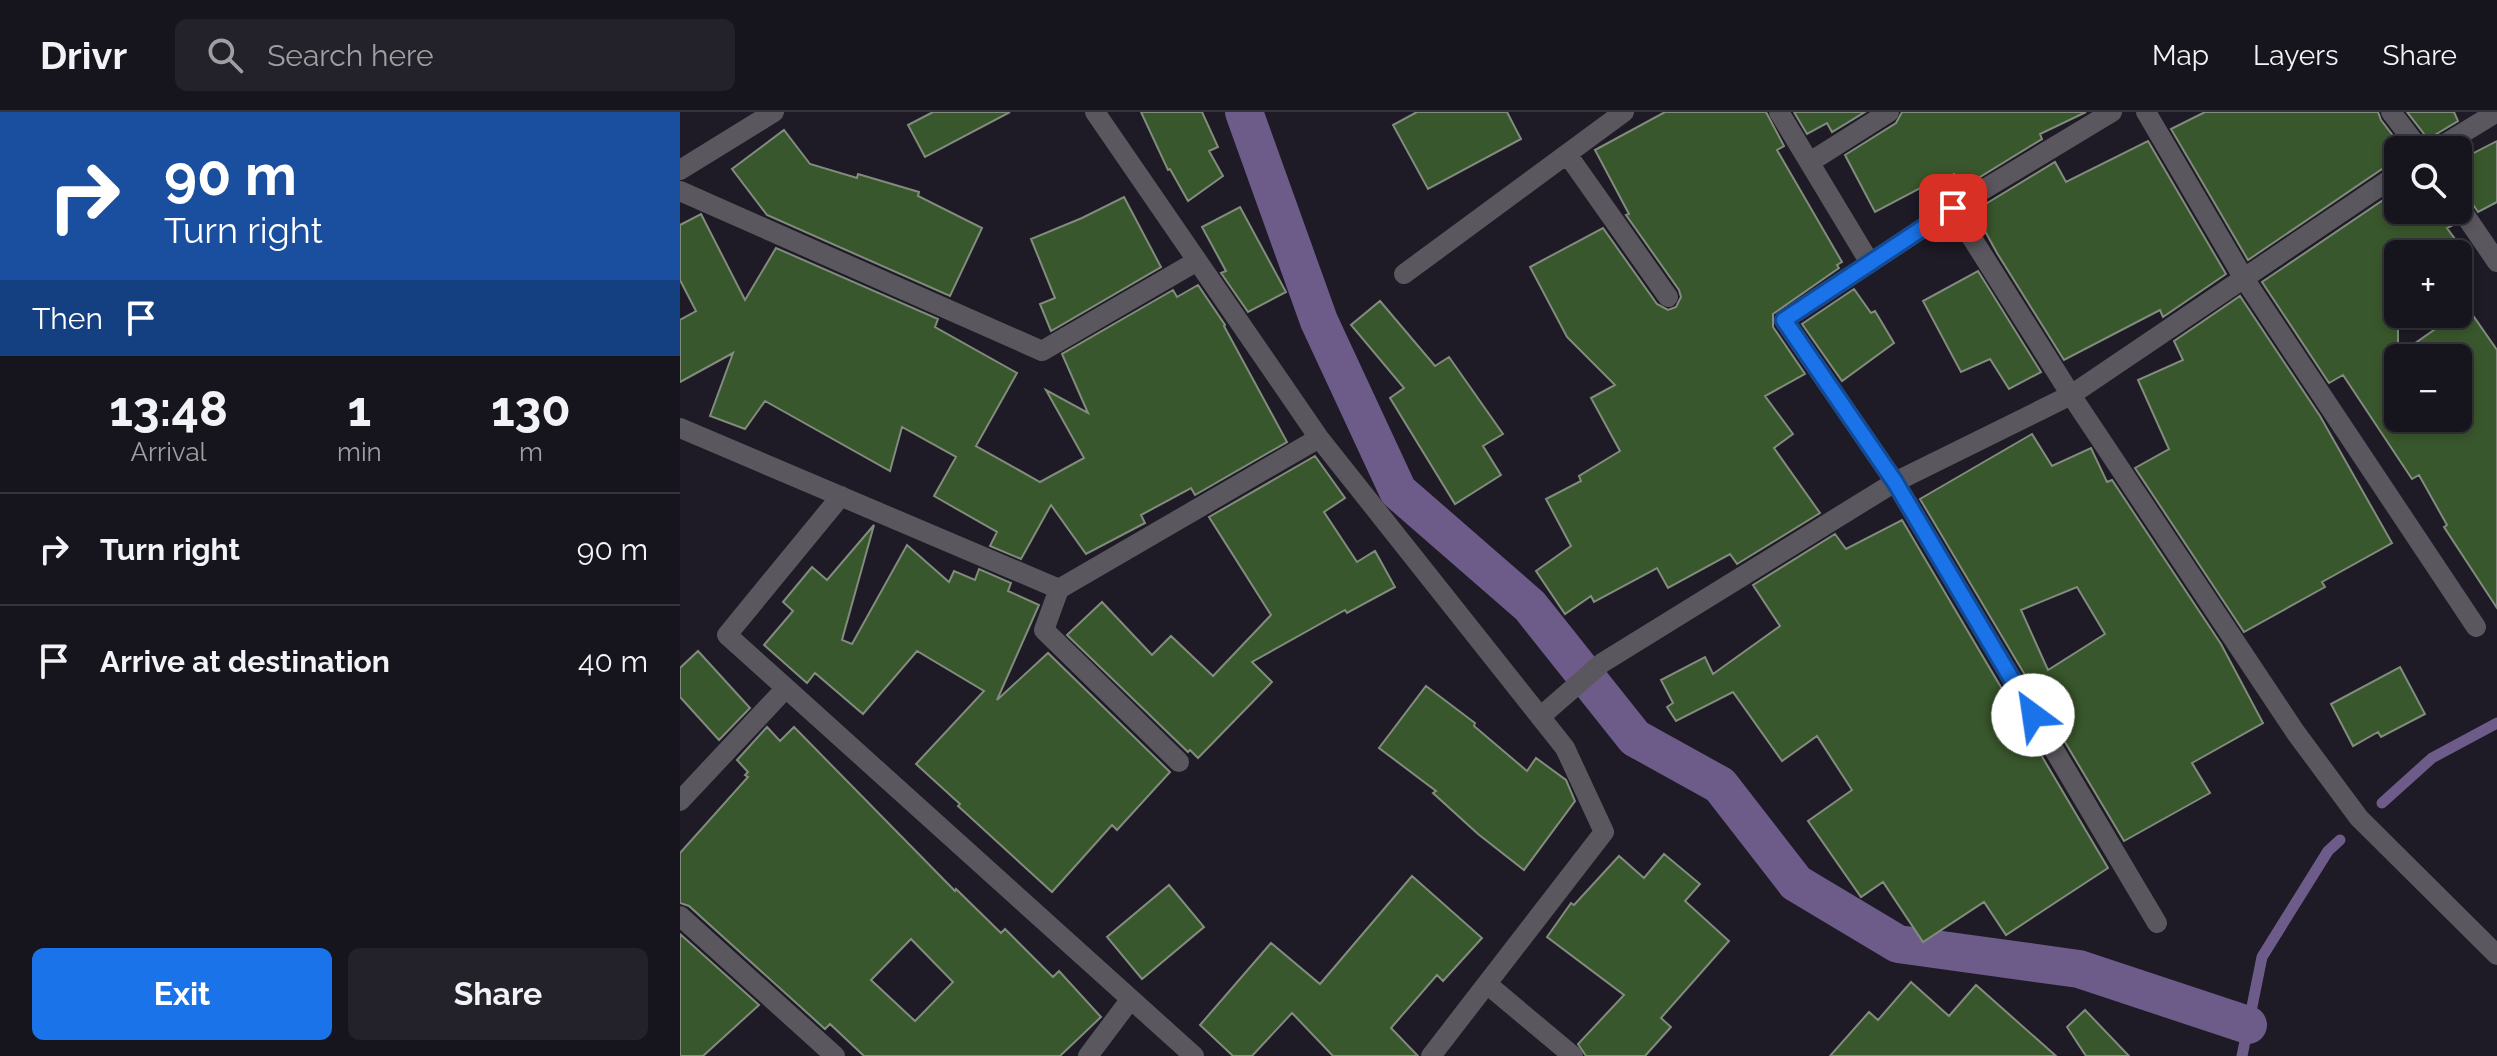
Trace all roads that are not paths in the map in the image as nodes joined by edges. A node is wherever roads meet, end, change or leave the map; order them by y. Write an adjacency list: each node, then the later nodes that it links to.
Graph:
1 (774, 112): 14 (street)
2 (1095, 112): 19 (street)
3 (1624, 112): 12 (street)
4 (1779, 112): 13 (street)
5 (1889, 112): 13 (street)
6 (2112, 112): 17 (street)
7 (2146, 112): 23 (street)
8 (2391, 112): 10 (street)
9 (2497, 112): 11 (street)
10 (2409, 136)
11 (2458, 136)
12 (1567, 154): 22 (street); 24 (street)
13 (1810, 162): 21 (street)
14 (680, 170)
15 (2384, 183): 23 (street)
16 (680, 191): 19 (street)
17 (1953, 208): 21 (street); 25 (street)
18 (2471, 224): 20 (street)
19 (1197, 261): 27 (street)
20 (2497, 262)
21 (1870, 263): 28 (street)
22 (1404, 274)
23 (2243, 277): 25 (street); 31 (street)
24 (1668, 297)
25 (2071, 395): 28 (street); 38 (street)
26 (680, 428): 29 (street)
27 (1319, 438): 30 (street); 33 (street)
28 (1895, 482): 33 (street); 37 (street)
29 (841, 496): 30 (street); 32 (street)
30 (1059, 589): 34 (street)
31 (2476, 627)
32 (786, 688): 35 (street); 40 (street)
33 (1542, 716): 39 (street)
34 (1179, 762)
35 (680, 801)
36 (680, 916): 41 (street)
37 (2157, 923)
38 (2497, 955)
39 (1487, 984): 44 (street); 45 (street)
40 (1130, 1000): 42 (street); 43 (street)
41 (835, 1056)
42 (1088, 1056)
43 (1194, 1056)
44 (1431, 1056)
45 (1573, 1056)

